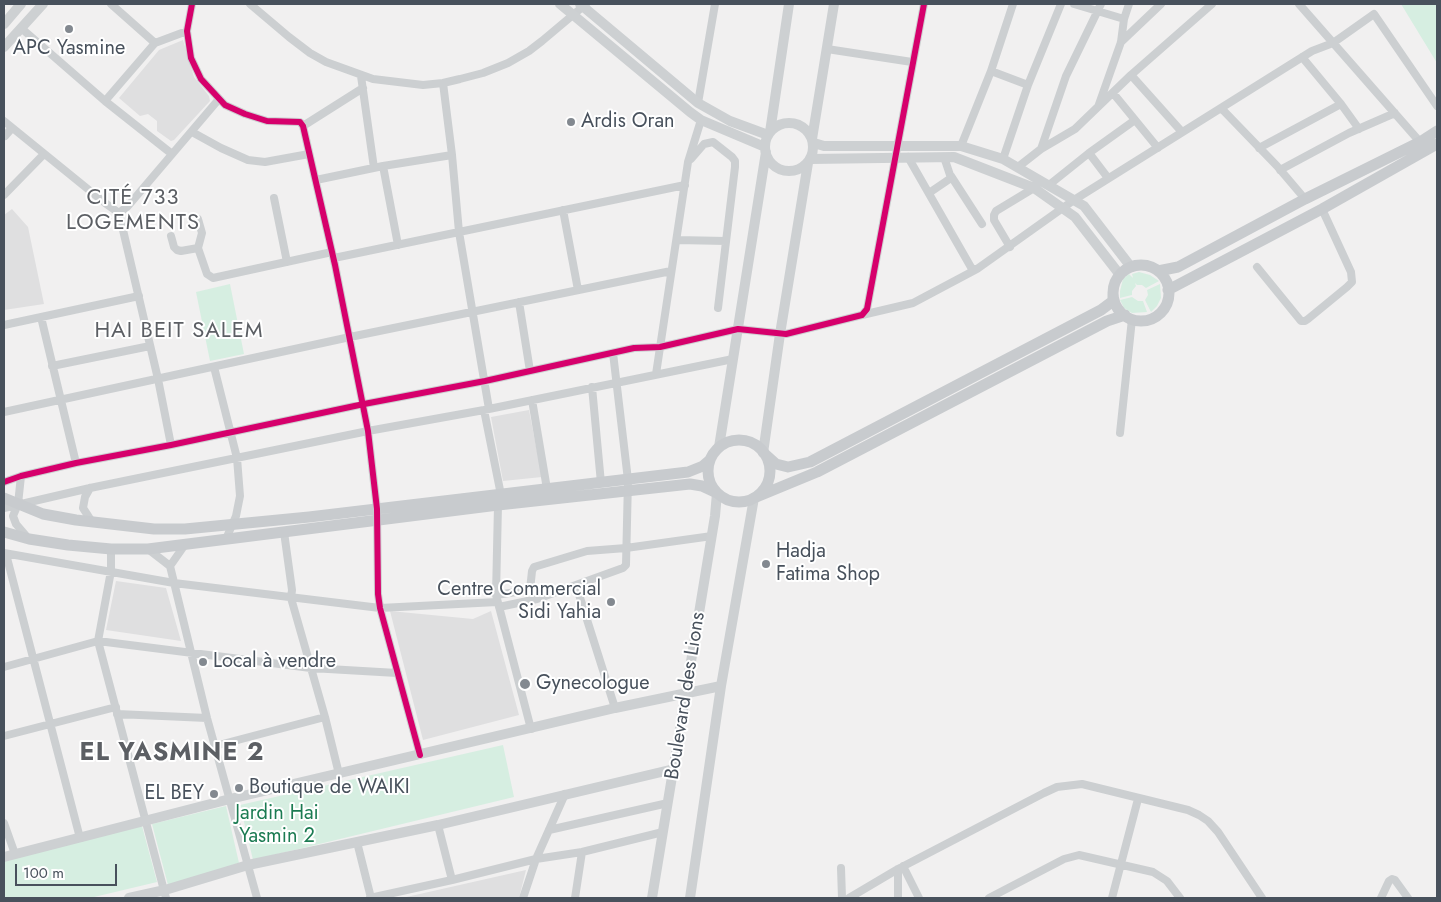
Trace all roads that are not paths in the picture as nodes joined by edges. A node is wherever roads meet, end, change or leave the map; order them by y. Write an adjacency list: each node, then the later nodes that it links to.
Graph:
1 (21, 4): 22 (main road)
2 (43, 4): 23 (main road)
3 (111, 4): 25 (street)
4 (192, 4): 24 (street)
5 (250, 4): 34 (street)
6 (560, 4): 20 (main road)
7 (716, 4): 41 (street)
8 (789, 4): 56 (main road)
9 (834, 4): 29 (main road)
10 (924, 4): 31 (street)
11 (1013, 4): 32 (street)
12 (1061, 4): 36 (street)
13 (1074, 4): 19 (street)
14 (1129, 4): 21 (street)
15 (1161, 4): 26 (street)
16 (1212, 4): 33 (street)
17 (1299, 4): 27 (street)
18 (583, 5): 20 (street); 41 (main road)
19 (1100, 7): 21 (street); 65 (street)
20 (573, 15): 35 (street); 48 (main road)
21 (1124, 19): 26 (street)
22 (4, 24)
23 (21, 28): 28 (main road); 40 (street)
24 (187, 31): 25 (street); 39 (street)
25 (155, 42): 40 (street)
26 (1121, 42): 44 (street)
27 (1333, 43): 30 (street); 43 (street); 46 (street)
28 (4, 47)
29 (827, 49): 31 (street); 58 (main road)
30 (1302, 57): 42 (street); 45 (street)
31 (912, 62): 61 (street)
32 (991, 71): 36 (street); 62 (street)
33 (1130, 75): 38 (street); 55 (street)
34 (361, 76): 35 (street); 37 (street)
35 (443, 83): 71 (street)
36 (1028, 85): 75 (street)
37 (363, 88): 50 (street); 80 (street)
38 (1113, 93): 44 (street); 49 (street)
39 (219, 99): 50 (street); 54 (street)
40 (105, 101): 69 (street)
41 (698, 103): 56 (main road)
42 (1341, 104): 52 (street); 64 (street)
43 (1437, 106)
44 (1098, 108): 65 (street)
45 (1221, 108): 55 (street); 64 (street)
46 (1394, 113): 52 (street); 59 (street)
47 (4, 120): 51 (street)
48 (701, 120): 66 (main road); 77 (street)
49 (1135, 120): 63 (street); 67 (street)
50 (304, 126): 70 (street)
51 (12, 128): 57 (street); 68 (street)
52 (1359, 129): 81 (street)
53 (1437, 131): 59 (main road)
54 (192, 132): 69 (street); 70 (street)
55 (1182, 132): 63 (street)
56 (769, 134): 58 (main road); 66 (main road)
57 (5, 136)
58 (813, 141): 61 (main road); 76 (main road)
59 (1420, 142): 91 (main road)
60 (1437, 144): 94 (main road)
61 (896, 145): 62 (main road); 72 (street)
62 (961, 146): 75 (main road)
63 (1158, 148): 83 (street)
64 (1259, 148): 81 (street)
65 (1040, 149): 79 (street)
66 (765, 150): 76 (main road); 125 (main road)
67 (1089, 153): 83 (street); 86 (street)
68 (44, 154): 89 (street); 96 (street)
69 (172, 154): 96 (street)
70 (308, 154): 84 (street)
71 (452, 155): 78 (street); 99 (street)
72 (894, 157): 73 (main road); 76 (main road); 121 (street)
73 (908, 157): 74 (main road); 88 (street)
74 (944, 157): 82 (street); 87 (main road)
75 (1004, 159): 79 (main road)
76 (809, 161): 126 (main road)
77 (688, 162): 85 (street); 102 (street)
78 (383, 166): 80 (street); 103 (street)
79 (1018, 167): 86 (main road)
80 (374, 168): 84 (street)
81 (1280, 170): 91 (street)
82 (952, 176): 88 (street); 98 (street)
83 (1108, 178): 92 (street)
84 (316, 180): 106 (street)
85 (685, 185): 95 (street); 101 (street)
86 (1049, 185): 92 (main road)
87 (1034, 188): 93 (main road); 104 (street)
88 (929, 193): 110 (street)
89 (4, 195)
90 (274, 198): 107 (street)
91 (1305, 199): 112 (main road)
92 (1074, 200): 93 (street); 108 (main road)
93 (1063, 209): 104 (street); 113 (main road)
94 (1322, 209): 109 (street); 115 (main road)
95 (563, 210): 99 (street); 114 (street)
96 (119, 213): 117 (street)
97 (198, 219): 105 (street)
98 (982, 224)
99 (459, 232): 103 (street); 120 (street)
100 (171, 236): 105 (street)
101 (677, 240): 102 (street); 111 (street)
102 (726, 241): 119 (street)
103 (398, 245): 106 (street)
104 (1010, 247): 110 (street)
105 (198, 248): 107 (street)
106 (333, 255): 107 (street); 127 (street)
107 (288, 262)
108 (1131, 267): 112 (main road); 113 (main road)
109 (1258, 267)
110 (977, 270): 121 (street)
111 (671, 271): 114 (street); 129 (street)
112 (1158, 271): 115 (main road)
113 (1120, 275): 116 (main road)
114 (578, 290): 118 (street)
115 (1168, 290): 123 (main road)
116 (1113, 294): 123 (main road); 150 (main road)
117 (138, 296): 122 (street); 128 (street)
118 (519, 302): 120 (street); 134 (street)
119 (718, 308)
120 (472, 312): 127 (street); 137 (street)
121 (862, 314): 126 (street)
122 (41, 317): 124 (street); 132 (street)
123 (1128, 317): 147 (street); 162 (main road)
124 (4, 325)
125 (738, 329): 126 (street); 129 (street); 131 (main road)
126 (780, 334): 150 (main road)
127 (350, 337): 133 (street); 142 (street)
128 (150, 346): 132 (street); 136 (street)
129 (660, 347): 130 (street); 135 (street)
130 (613, 353): 134 (street); 138 (street)
131 (733, 359): 135 (street); 149 (main road)
132 (52, 366): 140 (street)
133 (214, 367): 136 (street); 146 (street)
134 (530, 371): 137 (street)
135 (656, 374): 138 (street)
136 (158, 379): 140 (street); 148 (street)
137 (485, 381): 142 (street); 143 (street)
138 (616, 382): 139 (street); 157 (street)
139 (592, 387): 141 (street); 156 (street)
140 (60, 400): 144 (street); 153 (street)
141 (532, 400): 143 (street); 159 (street)
142 (364, 404): 145 (street); 146 (street)
143 (486, 410): 145 (street); 163 (street)
144 (4, 412)
145 (368, 431): 151 (street); 166 (street)
146 (231, 432): 148 (street); 151 (street)
147 (1120, 433)
148 (171, 445): 153 (street)
149 (719, 447): 150 (main road); 152 (main road)
150 (764, 454): 162 (main road)
151 (236, 458): 158 (street); 168 (street)
152 (710, 460): 157 (main road); 160 (main road)
153 (76, 463): 154 (street)
154 (21, 476): 155 (street); 164 (street)
155 (4, 482)
156 (602, 483): 157 (main road); 159 (main road)
157 (628, 485): 160 (main road); 163 (main road); 175 (street)
158 (90, 488): 164 (street); 167 (street)
159 (547, 489): 163 (main road)
160 (717, 493): 162 (main road); 171 (main road, Boulevard des Lions)
161 (4, 498): 164 (main road)
162 (754, 498): 194 (main road, Boulevard des Lions)
163 (500, 500): 166 (main road); 186 (street)
164 (18, 504): 165 (street); 167 (main road); 172 (street)
165 (4, 508)
166 (377, 515): 168 (main road); 170 (main road); 187 (street)
167 (92, 522): 168 (main road)
168 (233, 526): 173 (street)
169 (4, 532): 172 (main road)
170 (284, 532): 173 (main road); 184 (street)
171 (712, 536): 175 (street); 195 (main road, Boulevard des Lions)
172 (29, 539): 176 (main road)
173 (226, 539): 174 (main road)
174 (184, 546): 177 (main road); 179 (street)
175 (626, 548): 182 (street); 183 (street)
176 (111, 549): 177 (main road); 180 (street)
177 (148, 549): 179 (street)
178 (5, 554): 180 (street); 190 (street)
179 (170, 566): 181 (street)
180 (111, 572): 181 (street); 188 (street)
181 (174, 583): 184 (street); 189 (street)
182 (576, 585): 185 (street); 196 (street)
183 (530, 590): 185 (street); 186 (street)
184 (291, 598): 187 (street); 192 (street)
185 (537, 599): 186 (street)
186 (497, 601): 187 (street); 201 (street)
187 (380, 608): 193 (street)
188 (98, 641): 189 (street); 190 (street); 197 (street)
189 (192, 653): 192 (street); 199 (street)
190 (33, 659): 191 (street); 200 (street)
191 (4, 667)
192 (311, 668): 193 (street); 198 (street)
193 (397, 674): 204 (street)
194 (721, 686): 195 (main road); 234 (main road, Boulevard des Lions)
195 (686, 693): 196 (main road); 205 (main road, Boulevard des Lions)
196 (615, 708): 201 (main road)
197 (116, 711): 199 (street); 200 (street); 211 (street)
198 (324, 717): 203 (street); 206 (street)
199 (207, 718): 203 (street)
200 (50, 724): 202 (street); 216 (street)
201 (531, 729): 204 (main road)
202 (4, 736)
203 (215, 746): 208 (street)
204 (420, 755): 206 (main road)
205 (674, 769): 207 (main road); 210 (main road, Boulevard des Lions)
206 (339, 774): 208 (main road)
207 (565, 794): 213 (main road); 214 (street)
208 (230, 799): 211 (main road); 223 (street)
209 (1138, 799): 222 (street); 224 (street); 242 (street)
210 (668, 803): 214 (street); 215 (main road, Boulevard des Lions)
211 (147, 820): 216 (main road); 227 (street)
212 (4, 823): 219 (street)
213 (438, 825): 217 (main road); 226 (street)
214 (549, 830): 221 (street)
215 (663, 832): 218 (street); 233 (main road, Boulevard des Lions)
216 (80, 838): 219 (main road)
217 (357, 842): 223 (main road); 230 (street)
218 (582, 852): 221 (street); 232 (street)
219 (15, 854): 220 (main road)
220 (4, 857)
221 (536, 859): 226 (street); 231 (street)
222 (1120, 864): 239 (street); 240 (street); 241 (street)
223 (248, 865): 227 (main road); 229 (street)
224 (901, 867): 236 (street); 237 (street); 238 (street)
225 (841, 868): 235 (street)
226 (452, 880): 230 (street)
227 (166, 894): 228 (main road)
228 (129, 898)
229 (257, 898)
230 (371, 898)
231 (523, 898)
232 (575, 898)
233 (652, 898)
234 (690, 898)
235 (842, 898)
236 (849, 898)
237 (898, 898)
238 (919, 898)
239 (990, 898)
240 (1112, 898)
241 (1180, 898)
242 (1262, 898)
243 (1381, 898): 244 (street)
244 (1408, 898)

